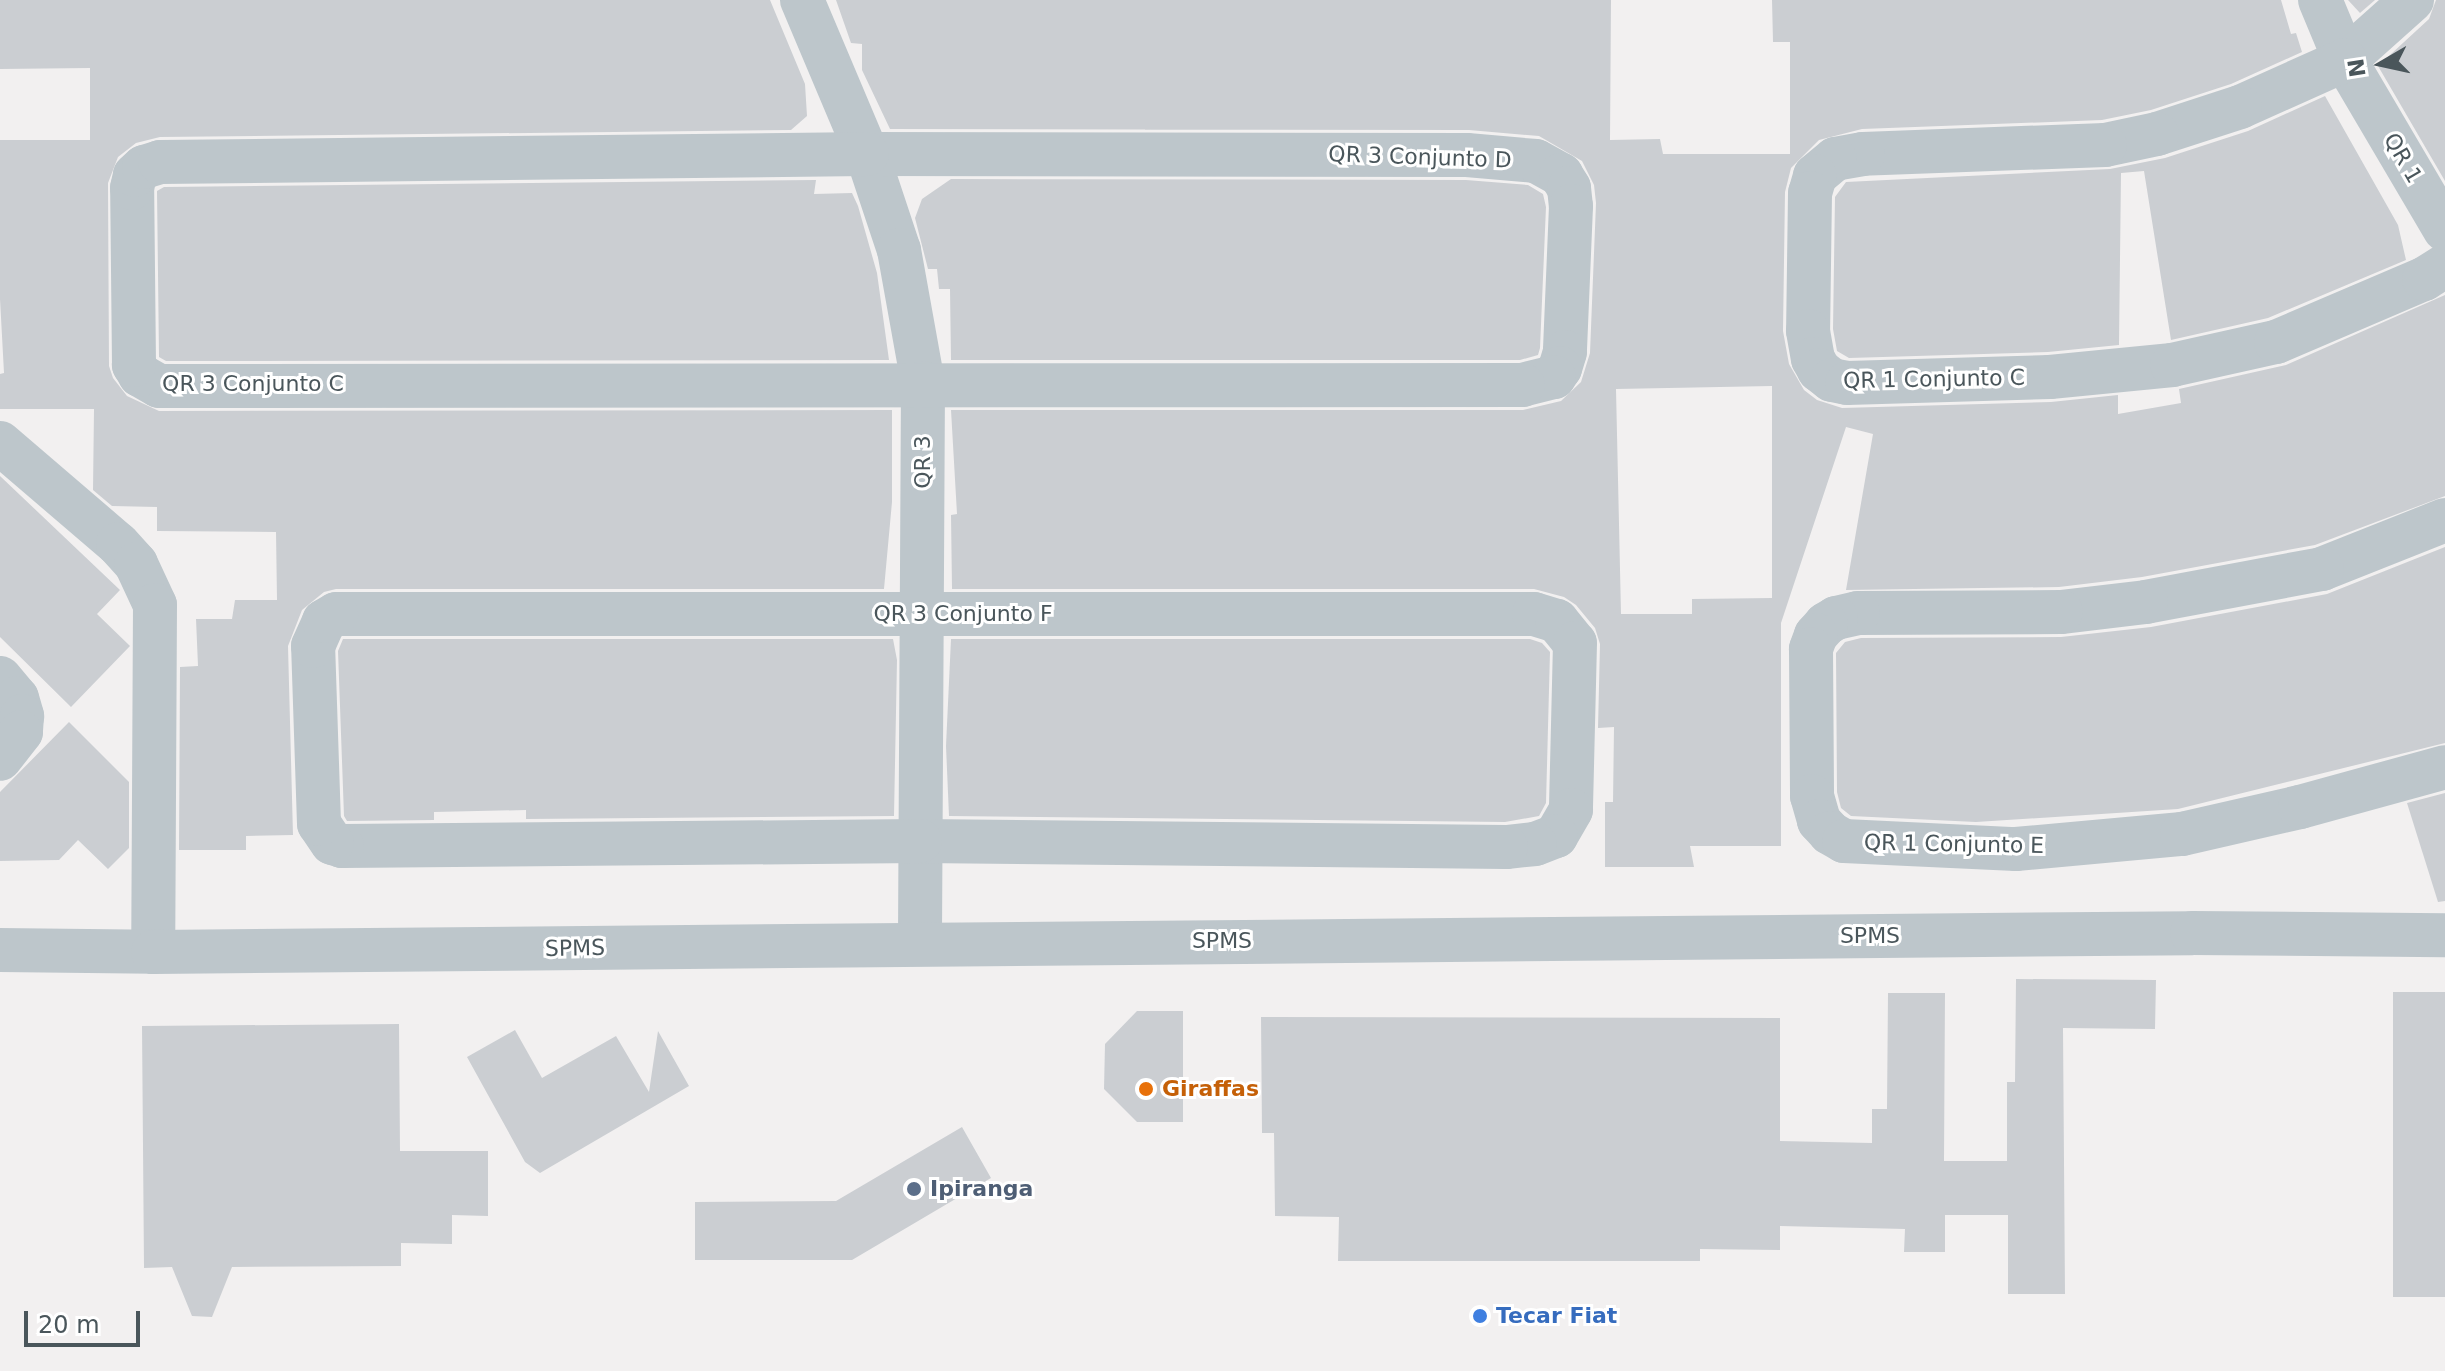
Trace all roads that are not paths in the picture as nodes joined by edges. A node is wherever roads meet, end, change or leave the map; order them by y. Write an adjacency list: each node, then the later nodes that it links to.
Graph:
1 (802, 0): 5 (street, QR 3)
2 (2320, 0): 4 (street, QR 1)
3 (2412, 0): 4 (street, QR 1 Conjunto C)
4 (2345, 60): 6 (street, QR 1); 7 (street, QR 1 Conjunto C)
5 (867, 154): 8 (street, QR 3); 8 (street, QR 3 Conjunto D); 8 (street, QR 3 Conjunto C)
6 (2445, 230)
7 (2445, 266)
8 (923, 383): 11 (street, QR 3)
9 (0, 443): 19 (street)
10 (2445, 520): 14 (street, QR 1 Conjunto E)
11 (923, 614): 15 (street, QR 3); 15 (street, QR 3 Conjunto F); 15 (street, QR 3 Conjunto F)
12 (0, 678): 13 (street)
13 (0, 759)
14 (2445, 767)
15 (920, 841): 17 (street, QR 3)
16 (2445, 935): 17 (street, SPMS)
17 (920, 944): 19 (street, SPMS)
18 (0, 950): 19 (street, SPMS)
19 (153, 952)

